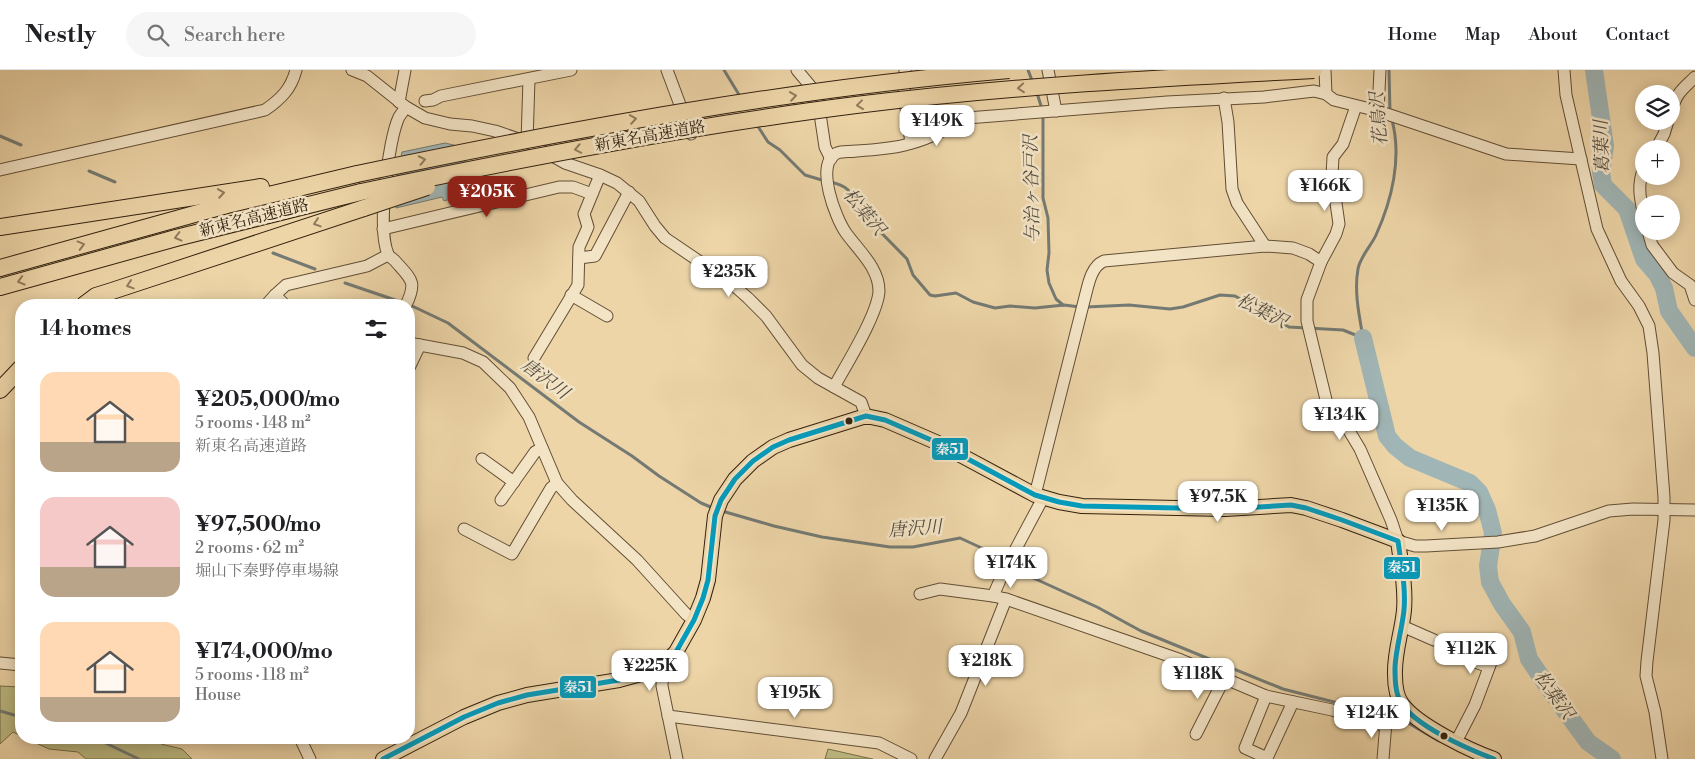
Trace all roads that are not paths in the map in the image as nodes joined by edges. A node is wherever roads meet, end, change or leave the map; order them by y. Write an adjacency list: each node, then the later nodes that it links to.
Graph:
1 (296, 70): 29 (street)
2 (352, 70): 20 (street)
3 (405, 70): 20 (street)
4 (571, 70): 14 (street)
5 (667, 70): 24 (street)
6 (797, 70): 27 (street)
7 (905, 70): 26 (street)
8 (1009, 70): 30 (highway, 新東名高速道路, one-way to 8, bridge)
9 (1048, 70): 22 (street)
10 (1314, 70): 34 (highway, 新東名高速道路, one-way to 34, bridge)
11 (1325, 70): 17 (street)
12 (1380, 70): 23 (street)
13 (1564, 70): 28 (street)
14 (529, 78): 19 (street); 25 (street)
15 (1694, 79): 16 (street)
16 (1680, 92)
17 (1326, 94): 18 (street); 21 (street)
18 (1224, 98): 22 (street); 38 (street)
19 (425, 101)
20 (403, 105): 25 (street); 36 (street)
21 (1356, 106): 23 (street); 41 (street)
22 (1053, 111): 26 (street)
23 (1382, 112): 28 (street)
24 (691, 134)
25 (527, 142): 31 (street)
26 (911, 143): 27 (street)
27 (830, 158): 55 (street)
28 (1581, 159): 64 (street)
29 (0, 170)
30 (357, 174): 35 (highway, one-way to 30); 42 (highway, 新東名高速道路, one-way to 30)
31 (600, 175): 32 (street); 33 (street)
32 (629, 192): 40 (street); 55 (street)
33 (592, 194): 36 (street); 40 (street)
34 (362, 200): 43 (highway, 新東名高速道路, one-way to 43); 46 (highway, one-way to 46)
35 (0, 227)
36 (383, 229): 39 (street)
37 (1651, 240): 50 (street)
38 (1264, 246): 41 (street); 62 (street)
39 (388, 255): 44 (street); 49 (street)
40 (579, 258): 45 (street)
41 (1321, 262): 67 (street)
42 (0, 268)
43 (0, 287)
44 (275, 295): 47 (street); 48 (street)
45 (571, 295): 51 (street); 53 (street)
46 (92, 299)
47 (271, 299)
48 (279, 299)
49 (409, 299)
50 (1695, 300)
51 (607, 316)
52 (415, 344): 58 (street)
53 (534, 358)
54 (15, 374): 56 (highway)
55 (834, 387): 57 (street)
56 (0, 390)
57 (866, 416): 62 (main road); 71 (main road)
58 (542, 448): 60 (street); 61 (street)
59 (482, 459): 60 (street)
60 (514, 482): 63 (street)
61 (557, 483): 66 (street); 71 (street)
62 (1039, 496): 67 (main road); 69 (street)
63 (501, 500)
64 (1664, 510): 65 (street); 67 (street); 95 (street)
65 (1695, 510)
66 (464, 529)
67 (1398, 541): 72 (main road)
68 (920, 594): 69 (street)
69 (993, 596): 70 (street)
70 (1006, 599): 78 (street); 92 (street)
71 (694, 620): 77 (main road)
72 (1402, 626): 73 (street); 82 (main road)
73 (1434, 640)
74 (1461, 658): 84 (street)
75 (0, 663): 76 (street)
76 (15, 664)
77 (663, 665): 81 (street); 85 (main road)
78 (1224, 678): 79 (street); 83 (street)
79 (1266, 696): 80 (street); 80 (street)
80 (1293, 702): 82 (street)
81 (668, 716): 90 (street); 91 (street)
82 (1391, 716): 84 (main road); 93 (street)
83 (1196, 734)
84 (1456, 742): 94 (main road)
85 (415, 743)
86 (303, 744): 88 (street)
87 (413, 744): 89 (main road)
88 (310, 759)
89 (384, 759)
90 (677, 759)
91 (911, 759)
92 (935, 759)
93 (1383, 759)
94 (1494, 759)
95 (1662, 759)

